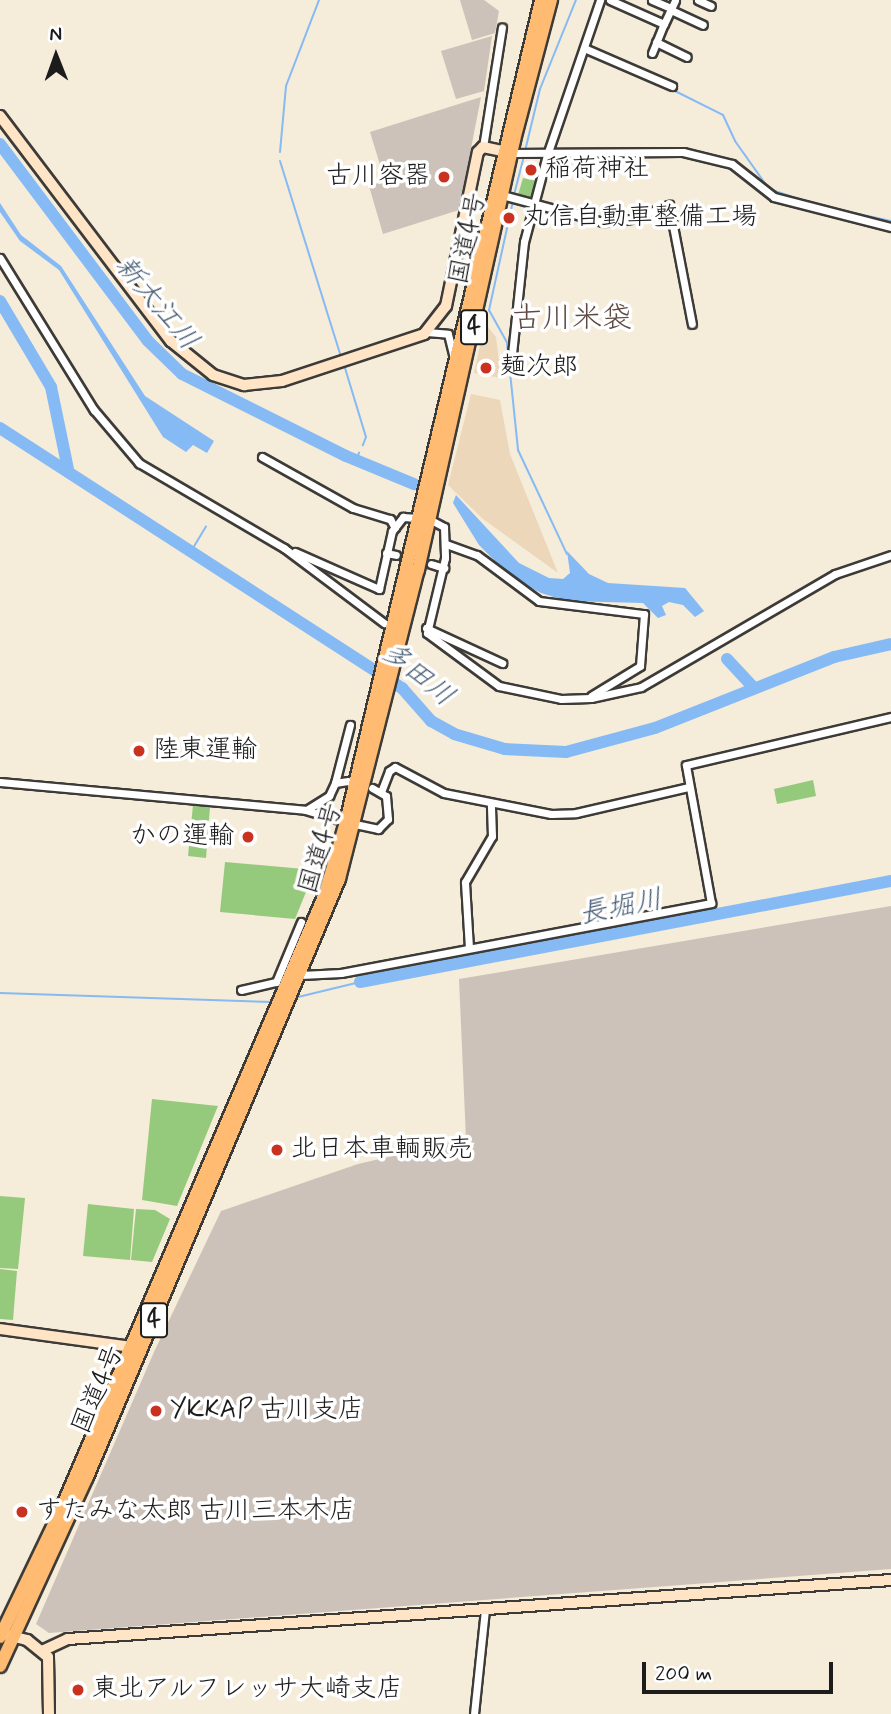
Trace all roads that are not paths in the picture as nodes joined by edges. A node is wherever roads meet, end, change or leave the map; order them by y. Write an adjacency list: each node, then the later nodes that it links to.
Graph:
1 (541, 0): 20 (highway, 国道4号 / 4)
2 (551, 0): 20 (highway, 国道4号 / 4)
3 (600, 0): 14 (street)
4 (610, 0): 10 (street)
5 (652, 0): 9 (street)
6 (675, 0): 9 (street)
7 (698, 0): 8 (street)
8 (711, 6)
9 (671, 9): 10 (street); 11 (street)
10 (664, 24): 13 (street)
11 (704, 25)
12 (502, 27): 19 (street)
13 (656, 42): 15 (street); 16 (street)
14 (584, 48): 17 (street); 21 (street)
15 (652, 53)
16 (687, 57)
17 (671, 86)
18 (0, 116): 27 (street)
19 (483, 147): 20 (street); 27 (street)
20 (515, 154): 21 (street); 22 (highway, 国道4号 / 4); 29 (highway, 国道4号 / 4)
21 (547, 155): 23 (street); 24 (street)
22 (509, 197): 23 (street); 31 (highway, 国道4号 / 4)
23 (534, 203): 26 (street); 28 (street)
24 (891, 227)
25 (0, 258): 34 (street)
26 (692, 324)
27 (427, 332): 29 (street)
28 (512, 354)
29 (449, 390): 31 (highway, 国道4号 / 4)
30 (262, 457): 32 (street)
31 (423, 518): 32 (street); 33 (street); 54 (highway, 国道4号 / 4)
32 (395, 528): 35 (street)
33 (446, 544): 39 (street); 43 (street)
34 (284, 548): 35 (street); 40 (street)
35 (386, 553): 36 (street)
36 (396, 555)
37 (891, 555): 43 (street)
38 (431, 564): 39 (street)
39 (444, 568): 41 (street)
40 (384, 623)
41 (426, 628): 42 (street); 43 (street)
42 (502, 663)
43 (592, 698)
44 (891, 717): 50 (street)
45 (351, 725): 48 (street)
46 (348, 781): 48 (street)
47 (0, 782): 53 (street)
48 (335, 783): 53 (street)
49 (372, 788): 51 (street)
50 (689, 788): 52 (street); 56 (street)
51 (381, 792): 52 (street); 54 (street)
52 (491, 804): 56 (street)
53 (305, 810): 54 (street)
54 (350, 823): 57 (highway, 国道4号 / 4)
55 (301, 922): 57 (street)
56 (469, 948): 57 (street)
57 (293, 975): 58 (street); 60 (highway, 国道4号 / 4)
58 (241, 990)
59 (0, 1329): 60 (street)
60 (136, 1348): 63 (highway, 国道4号 / 4); 64 (highway, 国道4号 / 4)
61 (891, 1580): 62 (street)
62 (485, 1609): 65 (street); 68 (street)
63 (1, 1635): 64 (street)
64 (16, 1636): 65 (street); 66 (highway, 国道4号 / 4)
65 (44, 1650): 67 (street)
66 (0, 1666)
67 (49, 1714)
68 (474, 1714)

